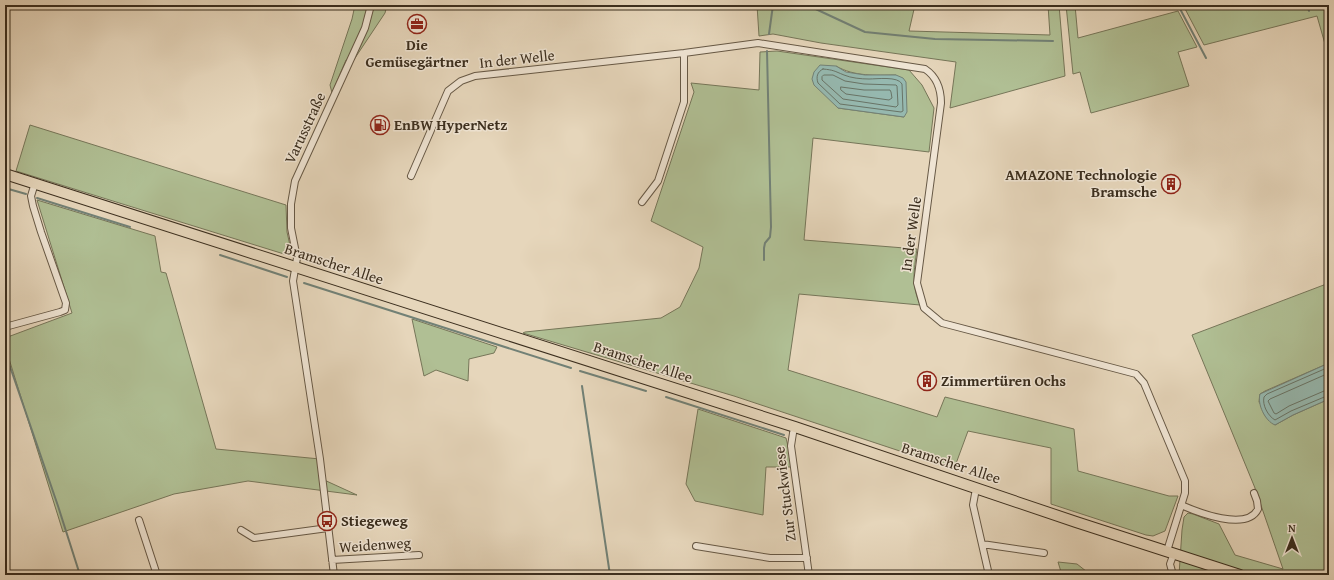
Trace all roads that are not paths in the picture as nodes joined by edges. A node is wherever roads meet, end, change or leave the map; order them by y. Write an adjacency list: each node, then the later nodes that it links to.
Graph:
1 (371, 5): 7 (street, Varusstraße)
2 (684, 53): 4 (street, In der Welle); 6 (street); 12 (street, In der Welle)
3 (5, 174): 5 (main road, Bramscher Allee)
4 (411, 176)
5 (35, 183): 7 (main road, Bramscher Allee); 8 (street)
6 (642, 202)
7 (296, 267): 9 (main road, Bramscher Allee); 14 (street)
8 (5, 327)
9 (795, 427): 10 (main road, Bramscher Allee); 21 (street, Zur Stuckwiese)
10 (977, 487): 16 (street); 18 (main road, Bramscher Allee)
11 (1254, 493): 12 (street)
12 (1181, 505): 18 (street, In der Welle)
13 (139, 520): 23 (street)
14 (328, 528): 15 (street); 22 (street)
15 (241, 530)
16 (982, 544): 19 (street); 26 (street)
17 (696, 546): 21 (street, Zur Stuckwiese)
18 (1170, 552): 27 (street, In der Welle); 28 (main road, Bramscher Allee)
19 (1044, 553)
20 (419, 555): 22 (street, Weidenweg)
21 (806, 558): 25 (street, Zur Stuckwiese)
22 (332, 560): 24 (street)
23 (157, 575)
24 (334, 575)
25 (809, 575)
26 (989, 575)
27 (1173, 575)
28 (1240, 575)

